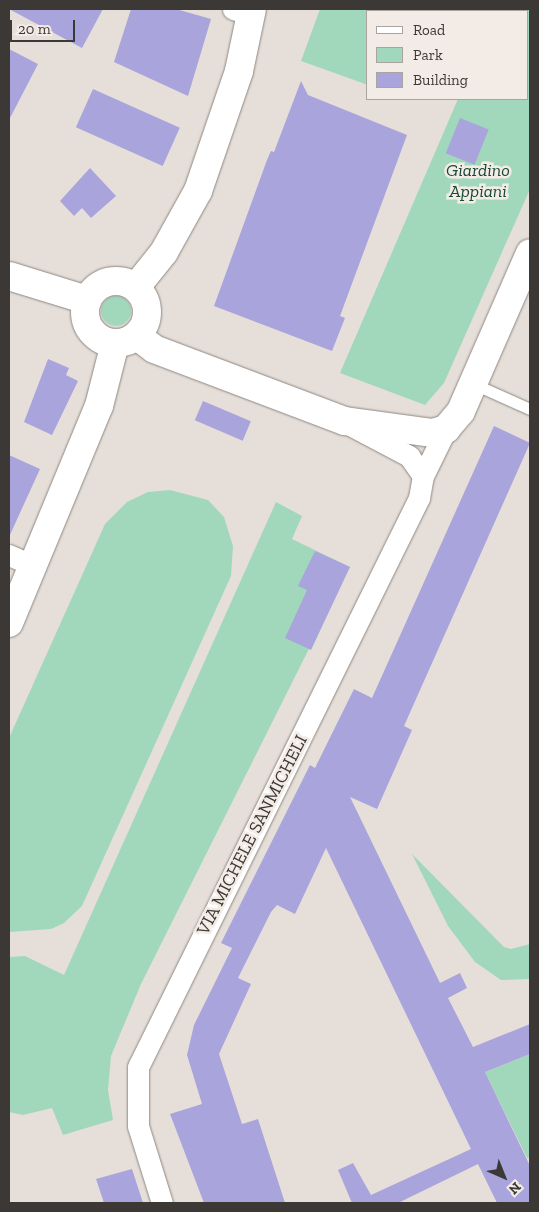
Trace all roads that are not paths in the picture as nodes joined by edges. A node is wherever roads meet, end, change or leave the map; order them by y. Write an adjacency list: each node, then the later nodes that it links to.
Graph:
1 (245, 11): 4 (main road)
2 (530, 252): 7 (main road, VIA MICHELE SANMICHELI)
3 (9, 276): 5 (main road)
4 (136, 287): 5 (main road); 6 (main road)
5 (87, 300): 6 (main road)
6 (126, 340): 9 (main road); 13 (main road)
7 (474, 384): 8 (lane); 10 (main road, VIA MICHELE SANMICHELI)
8 (530, 409)
9 (345, 421): 10 (main road); 11 (street)
10 (446, 429): 11 (street, VIA MICHELE SANMICHELI)
11 (424, 476): 15 (street, VIA MICHELE SANMICHELI)
12 (9, 555): 13 (street)
13 (34, 566): 14 (main road)
14 (9, 623)
15 (162, 1203)

